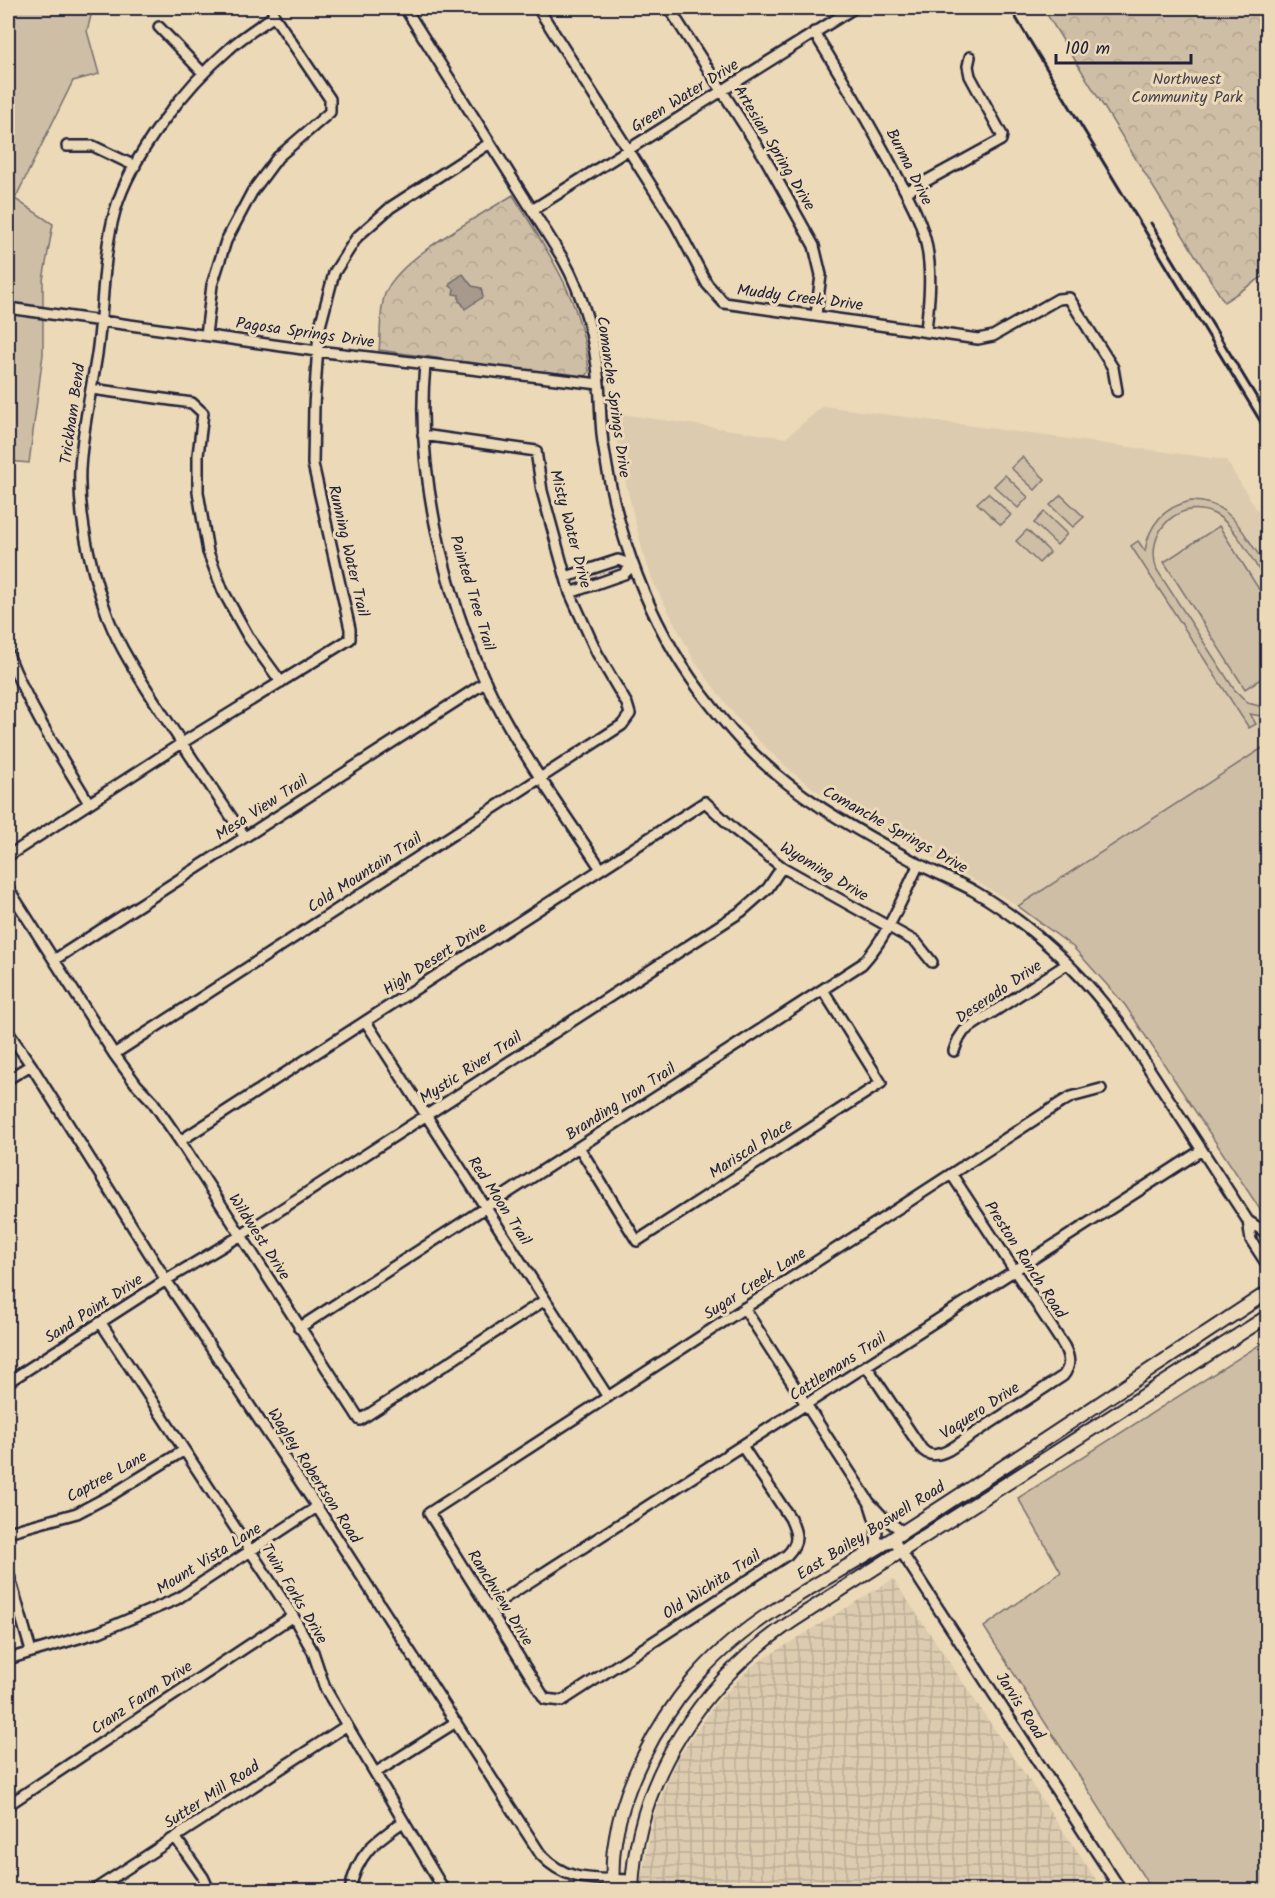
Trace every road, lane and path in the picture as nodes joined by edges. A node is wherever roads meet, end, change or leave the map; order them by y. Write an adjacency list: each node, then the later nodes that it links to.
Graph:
1 (405, 8): 11 (street, Comanche Springs Drive)
2 (538, 8): 13 (street, Muddy Creek Drive)
3 (669, 8): 10 (street, Artesian Spring Drive)
4 (854, 8): 7 (street, Green Water Drive)
5 (273, 12): 9 (street, Trickham Bend); 21 (street)
6 (159, 27): 9 (street)
7 (814, 33): 10 (street, Green Water Drive); 15 (street, Burma Drive)
8 (970, 57): 15 (street)
9 (203, 73): 14 (street, Trickham Bend)
10 (722, 91): 13 (street, Green Water Drive); 18 (street, Artesian Spring Drive)
11 (490, 144): 16 (street, Comanche Springs Drive); 22 (street, Running Water Trail)
12 (67, 146): 14 (street)
13 (627, 149): 16 (street, Green Water Drive); 18 (street, Muddy Creek Drive)
14 (135, 166): 19 (street, Trickham Bend)
15 (906, 192): 20 (street, Burma Drive)
16 (532, 210): 24 (street, Comanche Springs Drive)
17 (8, 308): 19 (street, Pagosa Springs Drive)
18 (816, 315): 20 (street, Muddy Creek Drive)
19 (102, 320): 21 (street, Pagosa Springs Drive); 25 (street, Trickham Bend)
20 (926, 330): 26 (street, Muddy Creek Drive)
21 (206, 335): 22 (street, Pagosa Springs Drive)
22 (317, 351): 23 (street, Pagosa Springs Drive); 32 (street, Running Water Trail)
23 (425, 365): 24 (street, Pagosa Springs Drive); 27 (street, Painted Tree Trail)
24 (599, 384): 28 (street, Comanche Springs Drive)
25 (92, 389): 32 (street); 35 (street, Trickham Bend)
26 (1117, 391)
27 (423, 435): 29 (street, Misty Water Drive); 33 (street, Painted Tree Trail)
28 (633, 565): 29 (street); 30 (street); 41 (street, Comanche Springs Drive)
29 (566, 577): 30 (street, Misty Water Drive)
30 (570, 593): 34 (street, Misty Water Drive)
31 (8, 654): 38 (street)
32 (281, 682): 35 (street, Running Water Trail)
33 (486, 682): 36 (street, Painted Tree Trail); 39 (street, Mesa View Trail)
34 (630, 714): 36 (street, Cold Mountain Trail)
35 (182, 743): 38 (street, Running Water Trail); 39 (street, Trickham Bend)
36 (541, 777): 43 (street, Painted Tree Trail); 53 (street, Cold Mountain Trail)
37 (705, 802): 42 (street, Wyoming Drive); 43 (street, High Desert Drive)
38 (89, 803): 40 (street, Running Water Trail)
39 (244, 837): 46 (street, Mesa View Trail)
40 (8, 856)
41 (919, 864): 45 (street, Branding Iron Trail); 48 (street, Comanche Springs Drive)
42 (782, 867): 45 (street, Wyoming Drive); 57 (street, Mystic River Trail)
43 (601, 870): 50 (street, High Desert Drive)
44 (8, 888): 46 (street, Wildwest Drive)
45 (888, 926): 47 (street, Wyoming Drive); 49 (street, Branding Iron Trail)
46 (54, 960): 53 (street, Wildwest Drive)
47 (932, 962)
48 (1067, 964): 52 (street, Deserado Drive); 60 (street, Comanche Springs Drive)
49 (823, 990): 59 (street, Branding Iron Trail); 59 (street, Mariscal Place)
50 (366, 1022): 57 (street, Red Moon Trail); 58 (street, High Desert Drive)
51 (8, 1032): 54 (street, Wagley Robertson Road)
52 (954, 1051)
53 (114, 1054): 58 (street, Wildwest Drive)
54 (31, 1065): 55 (street); 68 (street, Wagley Robertson Road)
55 (8, 1079)
56 (1101, 1089): 61 (street, Sugar Creek Lane)
57 (426, 1115): 62 (street, Red Moon Trail); 64 (street, Mystic River Trail)
58 (180, 1141): 64 (street, Wildwest Drive)
59 (579, 1147): 62 (street, Branding Iron Trail)
60 (1202, 1150): 63 (street, Comanche Springs Drive); 67 (street, Cattlemans Trail)
61 (952, 1175): 67 (street, Preston Ranch Road); 71 (street, Sugar Creek Lane)
62 (485, 1208): 70 (street, Red Moon Trail); 74 (street, Branding Iron Trail)
63 (1248, 1221): 65 (street, Comanche Springs Drive); 66 (street, Comanche Springs Drive)
64 (240, 1236): 68 (street, Mystic River Trail); 74 (street, Wildwest Drive)
65 (1268, 1236)
66 (1268, 1266)
67 (1015, 1271): 75 (street, Preston Ranch Road); 76 (street, Cattlemans Trail)
68 (166, 1280): 73 (street, Sand Point Drive); 83 (street, Wagley Robertson Road)
69 (1268, 1293): 86 (main road, East Bailey Boswell Road)
70 (545, 1300): 74 (street, Wildwest Drive); 78 (street, Red Moon Trail)
71 (744, 1308): 78 (street, Sugar Creek Lane); 79 (street)
72 (1268, 1316): 88 (main road, East Bailey Boswell Road)
73 (101, 1323): 77 (street, Sand Point Drive); 81 (street, Twin Forks Drive)
74 (299, 1328)
75 (1070, 1362): 76 (street, Vaquero Drive)
76 (867, 1367): 79 (street, Cattlemans Trail)
77 (8, 1382)
78 (608, 1397): 84 (street, Sugar Creek Lane)
79 (807, 1405): 80 (street, Cattlemans Trail); 82 (street)
80 (742, 1446): 91 (street, Cattlemans Trail); 95 (street, Old Wichita Trail)
81 (183, 1451): 85 (street, Captree Lane); 89 (street, Twin Forks Drive)
82 (869, 1502): 86 (street, Jarvis Road); 87 (street)
83 (317, 1508): 89 (street, Mount Vista Lane); 96 (street, Wagley Robertson Road)
84 (429, 1513): 91 (street, Ranchview Drive)
85 (8, 1532)
86 (898, 1535): 87 (main road, East Bailey Boswell Road); 88 (street, Jarvis Road)
87 (876, 1549): 102 (main road, East Bailey Boswell Road)
88 (901, 1551): 103 (main road, East Bailey Boswell Road); 108 (street, Jarvis Road)
89 (251, 1552): 92 (street, Twin Forks Drive); 93 (street, Mount Vista Lane)
90 (8, 1572): 93 (street)
91 (489, 1608): 95 (street, Ranchview Drive)
92 (292, 1616): 97 (street, Twin Forks Drive); 99 (street, Cranz Farm Drive)
93 (31, 1651): 94 (street, Mount Vista Lane)
94 (8, 1659)
95 (545, 1699)
96 (456, 1722): 98 (street); 102 (street, Wagley Robertson Road)
97 (346, 1726): 98 (street, Twin Forks Drive); 101 (street, Sutter Mill Road)
98 (375, 1773): 100 (street, Twin Forks Drive)
99 (8, 1805)
100 (404, 1821): 106 (street); 107 (street, Twin Forks Drive)
101 (175, 1837): 104 (street, Sutter Mill Road); 105 (street)
102 (612, 1885): 103 (street, Wagley Robertson Road)
103 (633, 1885)
104 (94, 1890)
105 (209, 1890)
106 (350, 1890)
107 (444, 1890)
108 (1121, 1890)

